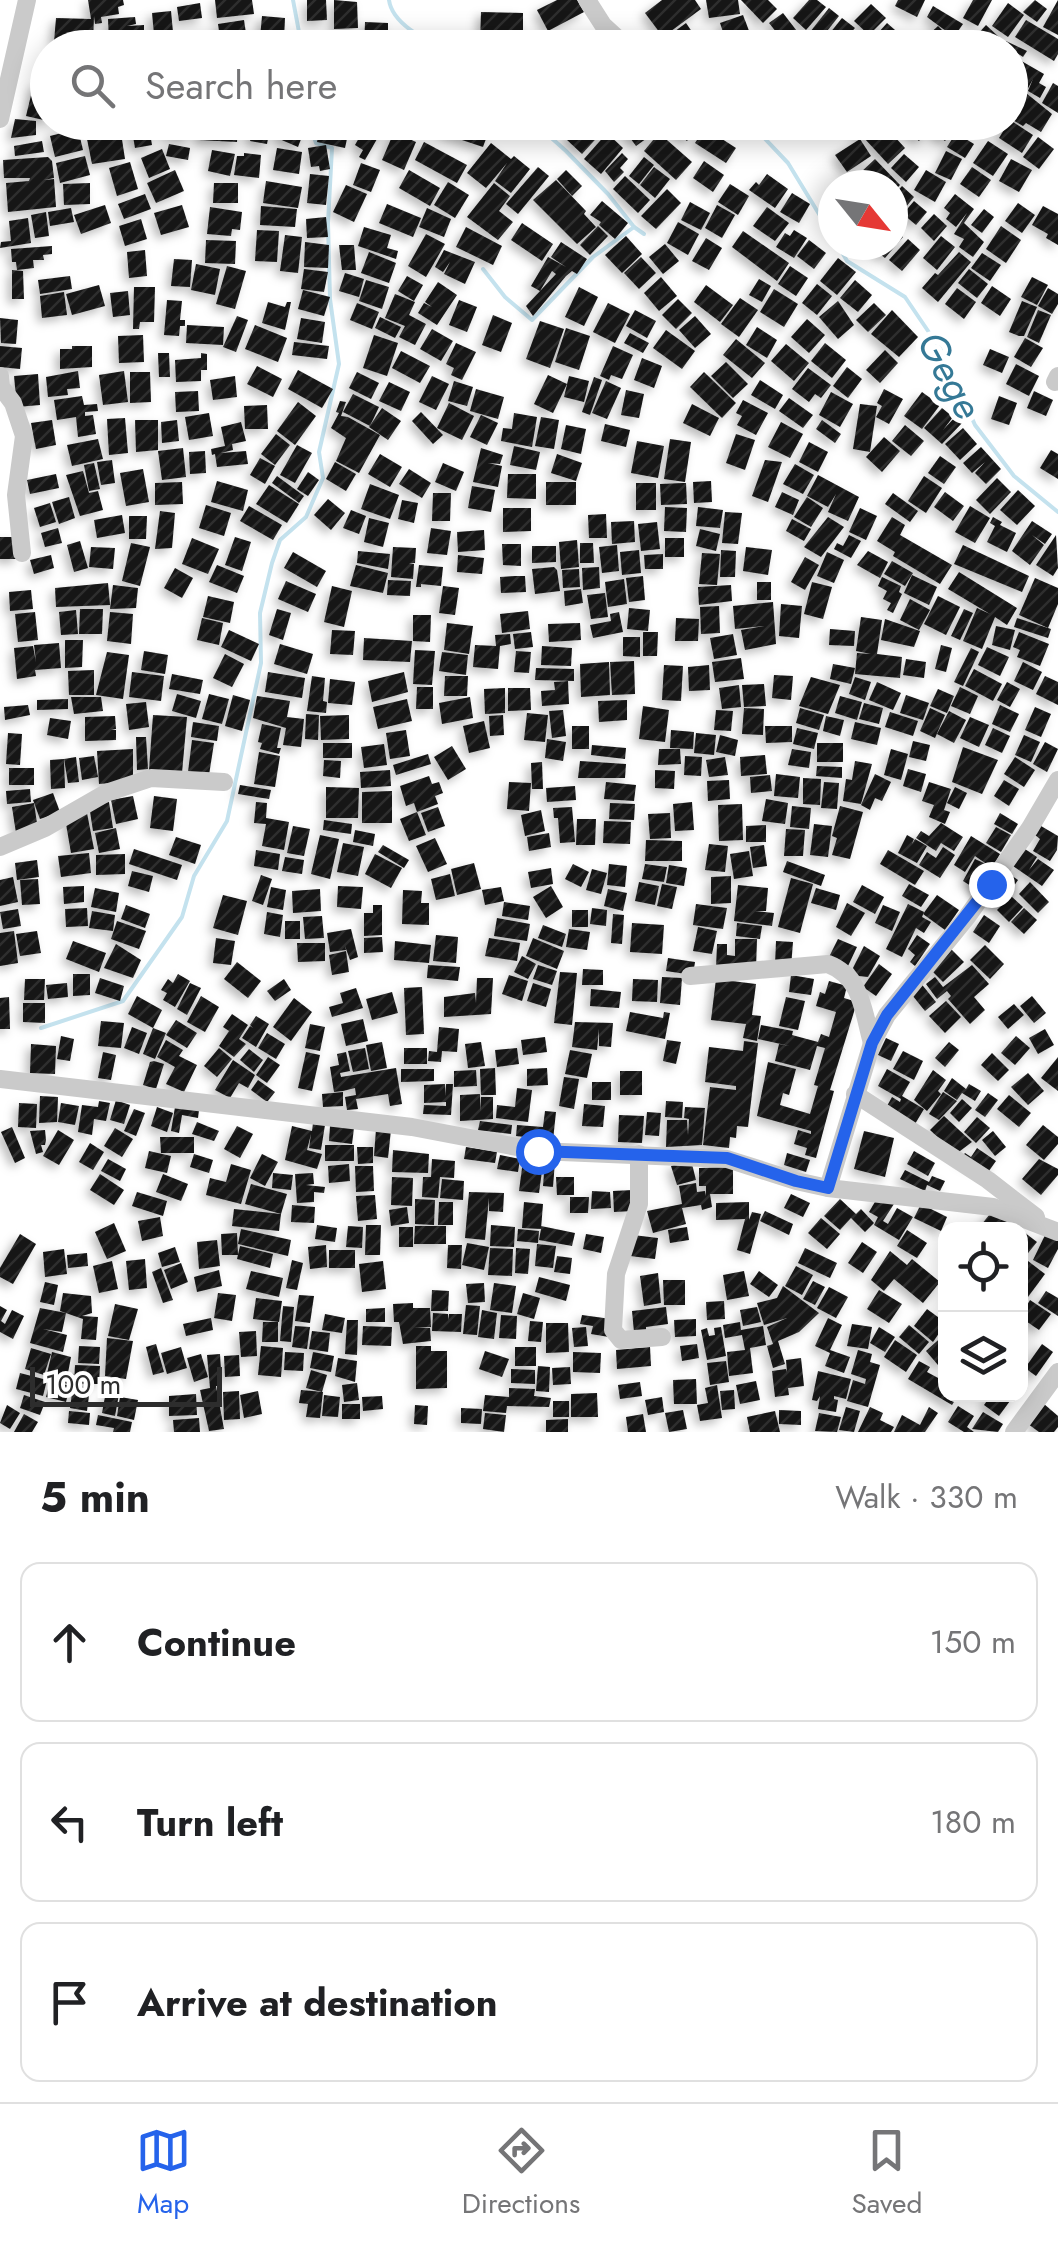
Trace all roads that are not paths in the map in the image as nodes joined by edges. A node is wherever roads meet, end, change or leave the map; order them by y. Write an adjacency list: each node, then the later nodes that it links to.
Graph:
1 (27, 0): 4 (street)
2 (587, 0): 3 (street)
3 (609, 30)
4 (0, 119)
5 (0, 376): 6 (street)
6 (22, 553)
7 (1058, 780): 11 (street)
8 (224, 782): 9 (street)
9 (0, 847)
10 (690, 976): 11 (street)
11 (872, 1043): 13 (street)
12 (0, 1079): 14 (street)
13 (855, 1094): 15 (street); 16 (street)
14 (639, 1154): 15 (street); 17 (street)
15 (828, 1188): 16 (street)
16 (1055, 1231)
17 (662, 1337)
18 (1058, 1372): 19 (street)
19 (1014, 1432)

